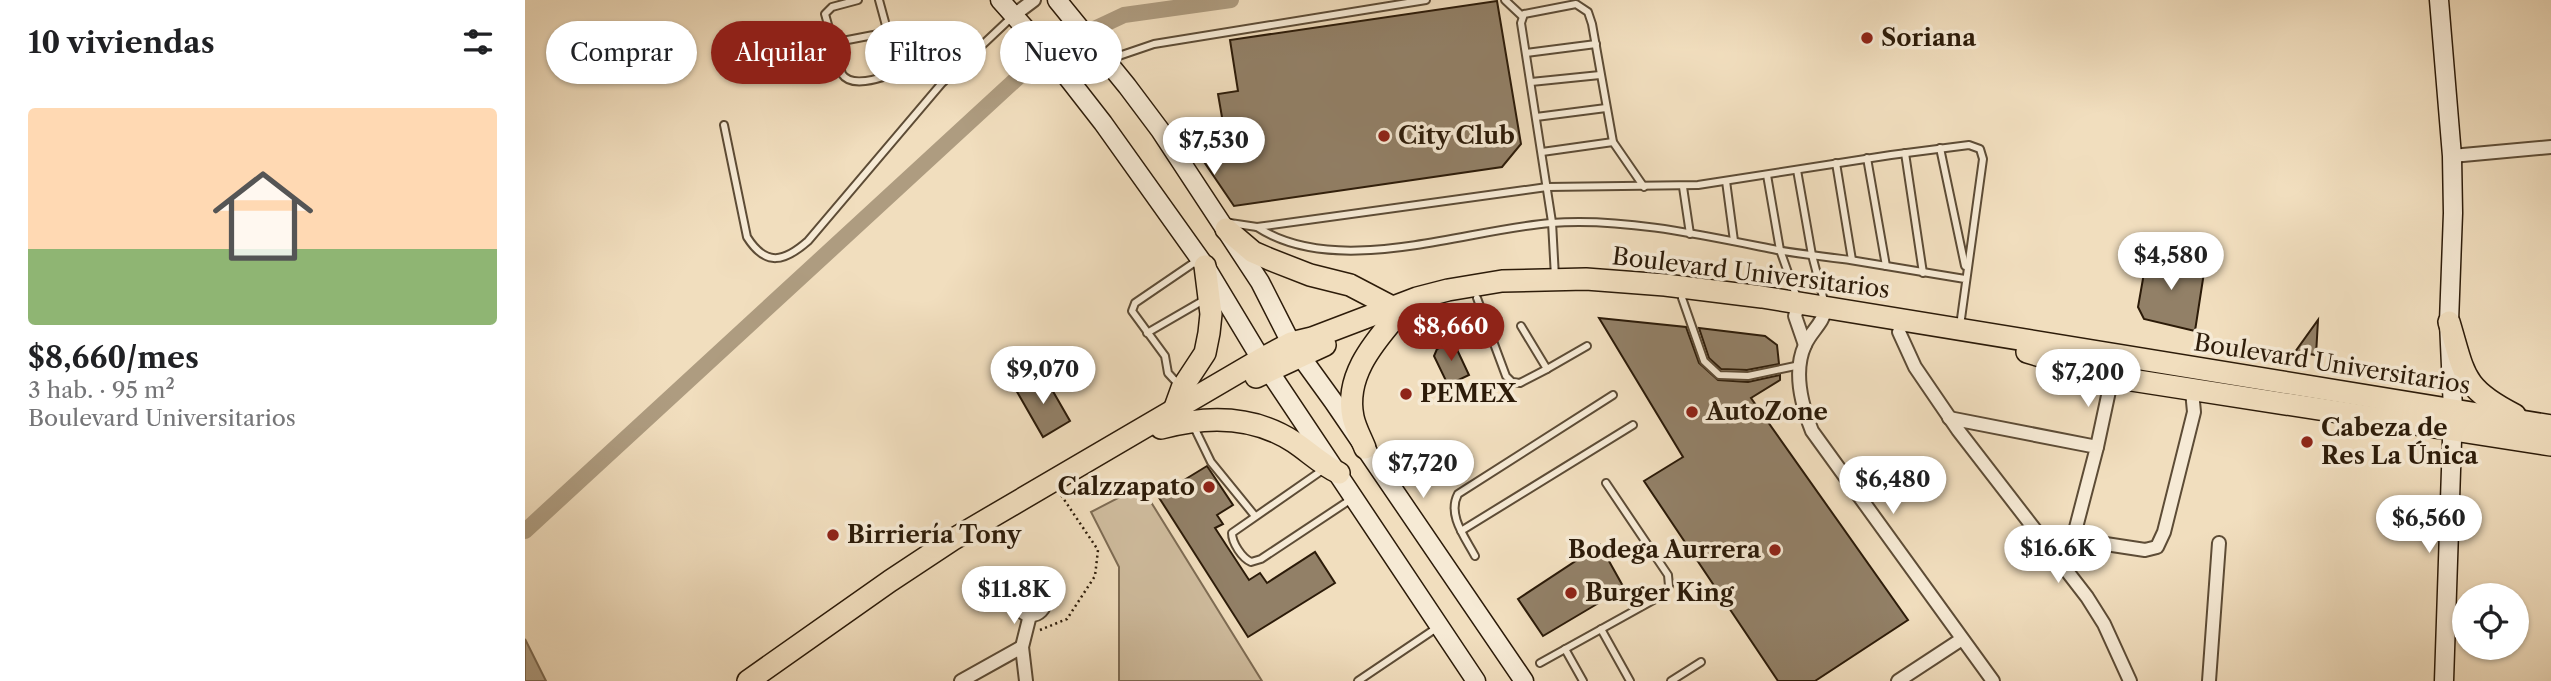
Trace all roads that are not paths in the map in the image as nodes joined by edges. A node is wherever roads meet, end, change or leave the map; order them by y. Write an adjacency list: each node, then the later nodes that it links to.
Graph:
1 (858, 0): 11 (lane)
2 (879, 0): 12 (lane)
3 (1000, 0): 9 (main road)
4 (1034, 0): 9 (street)
5 (1426, 0): 16 (lane)
6 (1505, 0): 10 (lane)
7 (2439, 0): 28 (main road)
8 (1060, 3): 13 (main road)
9 (1014, 15): 22 (lane); 45 (main road)
10 (1522, 16): 14 (lane); 15 (lane)
11 (825, 21)
12 (886, 21)
13 (1074, 21)
14 (1596, 44): 15 (lane); 17 (lane)
15 (1526, 53): 19 (lane)
16 (1122, 55)
17 (1600, 75): 19 (lane); 20 (lane)
18 (1122, 82): 38 (main road)
19 (1531, 82): 21 (lane)
20 (1606, 108): 21 (lane); 23 (lane)
21 (1536, 117): 26 (lane)
22 (724, 125)
23 (1613, 142): 26 (lane); 35 (lane)
24 (2551, 147): 28 (street)
25 (1940, 148): 27 (lane); 48 (lane); 48 (lane)
26 (1542, 152): 34 (lane)
27 (1905, 153): 29 (lane); 47 (lane)
28 (2452, 156): 56 (main road)
29 (1867, 158): 30 (lane); 46 (lane)
30 (1836, 163): 31 (lane); 44 (lane)
31 (1797, 170): 32 (lane); 43 (lane)
32 (1767, 175): 33 (lane); 42 (lane)
33 (1726, 181): 36 (lane); 41 (lane)
34 (1547, 187): 35 (lane); 37 (lane); 39 (lane)
35 (1644, 187): 36 (lane)
36 (1683, 187): 40 (lane)
37 (1552, 222): 39 (lane); 40 (lane); 49 (lane)
38 (1224, 225): 39 (lane); 54 (main road); 64 (main road)
39 (1257, 227)
40 (1690, 234): 41 (lane)
41 (1734, 241): 42 (lane)
42 (1780, 250): 43 (lane); 53 (lane)
43 (1812, 255): 44 (lane); 55 (lane)
44 (1851, 260): 46 (lane)
45 (1203, 263): 50 (main road); 60 (lane)
46 (1886, 266): 47 (lane)
47 (1923, 273): 48 (lane)
48 (1965, 275): 58 (lane)
49 (1555, 278): 53 (main road, Boulevard Universitarios); 54 (main road, Boulevard Universitarios)
50 (1215, 293): 60 (lane); 65 (main road); 69 (main road)
51 (1477, 298): 52 (main road, Boulevard Universitarios); 54 (main road, Boulevard Universitarios); 67 (lane)
52 (1682, 298): 53 (main road, Boulevard Universitarios); 66 (lane)
53 (1797, 309): 55 (main road, Boulevard Universitarios); 61 (street)
54 (1393, 313): 64 (main road, Boulevard Universitarios); 80 (main road)
55 (1825, 314): 58 (main road, Boulevard Universitarios); 59 (main road, Boulevard Universitarios); 61 (street)
56 (2449, 322): 74 (main road); 76 (main road)
57 (1521, 326): 67 (lane)
58 (1959, 329): 63 (main road, Boulevard Universitarios)
59 (1899, 332): 63 (main road, Boulevard Universitarios); 73 (street)
60 (1147, 333): 69 (lane)
61 (1805, 345): 66 (street)
62 (1587, 346): 67 (lane)
63 (2032, 347): 68 (main road, Boulevard Universitarios); 74 (main road, Boulevard Universitarios)
64 (1296, 349): 65 (main road, Boulevard Universitarios); 80 (main road)
65 (1266, 364): 72 (main road, Boulevard Universitarios); 77 (main road, Boulevard Universitarios); 81 (main road)
66 (1801, 365): 93 (street)
67 (1547, 369)
68 (2112, 377): 70 (main road, Boulevard Universitarios); 79 (street)
69 (1182, 388): 72 (main road)
70 (2192, 391): 74 (main road, Boulevard Universitarios); 86 (street)
71 (1613, 395): 85 (lane)
72 (1182, 416): 77 (main road); 81 (main road); 84 (lane); 98 (main road, Boulevard Universitarios)
73 (1949, 418): 79 (street); 88 (street)
74 (2453, 421): 76 (main road, Boulevard Universitarios); 78 (main road, Boulevard Universitarios); 112 (main road)
75 (1633, 425): 85 (lane)
76 (2551, 426)
77 (1155, 430): 99 (main road, Boulevard Universitarios)
78 (2551, 445)
79 (2097, 447): 86 (street)
80 (1365, 448): 104 (main road)
81 (1333, 470): 83 (main road); 84 (lane)
82 (1606, 483): 92 (lane)
83 (1355, 497): 84 (lane); 91 (main road)
84 (1255, 516)
85 (1461, 531): 89 (lane)
86 (2073, 539): 88 (street)
87 (2219, 543): 111 (street)
88 (2048, 547): 110 (street)
89 (1475, 556)
90 (1030, 615): 94 (street)
91 (1440, 626): 102 (lane); 103 (main road)
92 (1601, 629): 95 (lane); 106 (lane)
93 (1962, 639): 108 (street); 109 (street)
94 (1023, 641): 100 (street); 101 (street)
95 (1565, 649): 97 (lane); 105 (lane)
96 (1701, 662): 107 (lane)
97 (1540, 663)
98 (748, 681)
99 (755, 681)
100 (961, 681)
101 (1026, 681)
102 (1358, 681)
103 (1476, 681)
104 (1524, 681)
105 (1583, 681)
106 (1630, 681)
107 (1671, 681)
108 (1898, 681)
109 (1993, 681)
110 (2130, 681)
111 (2209, 681)
112 (2444, 681)

